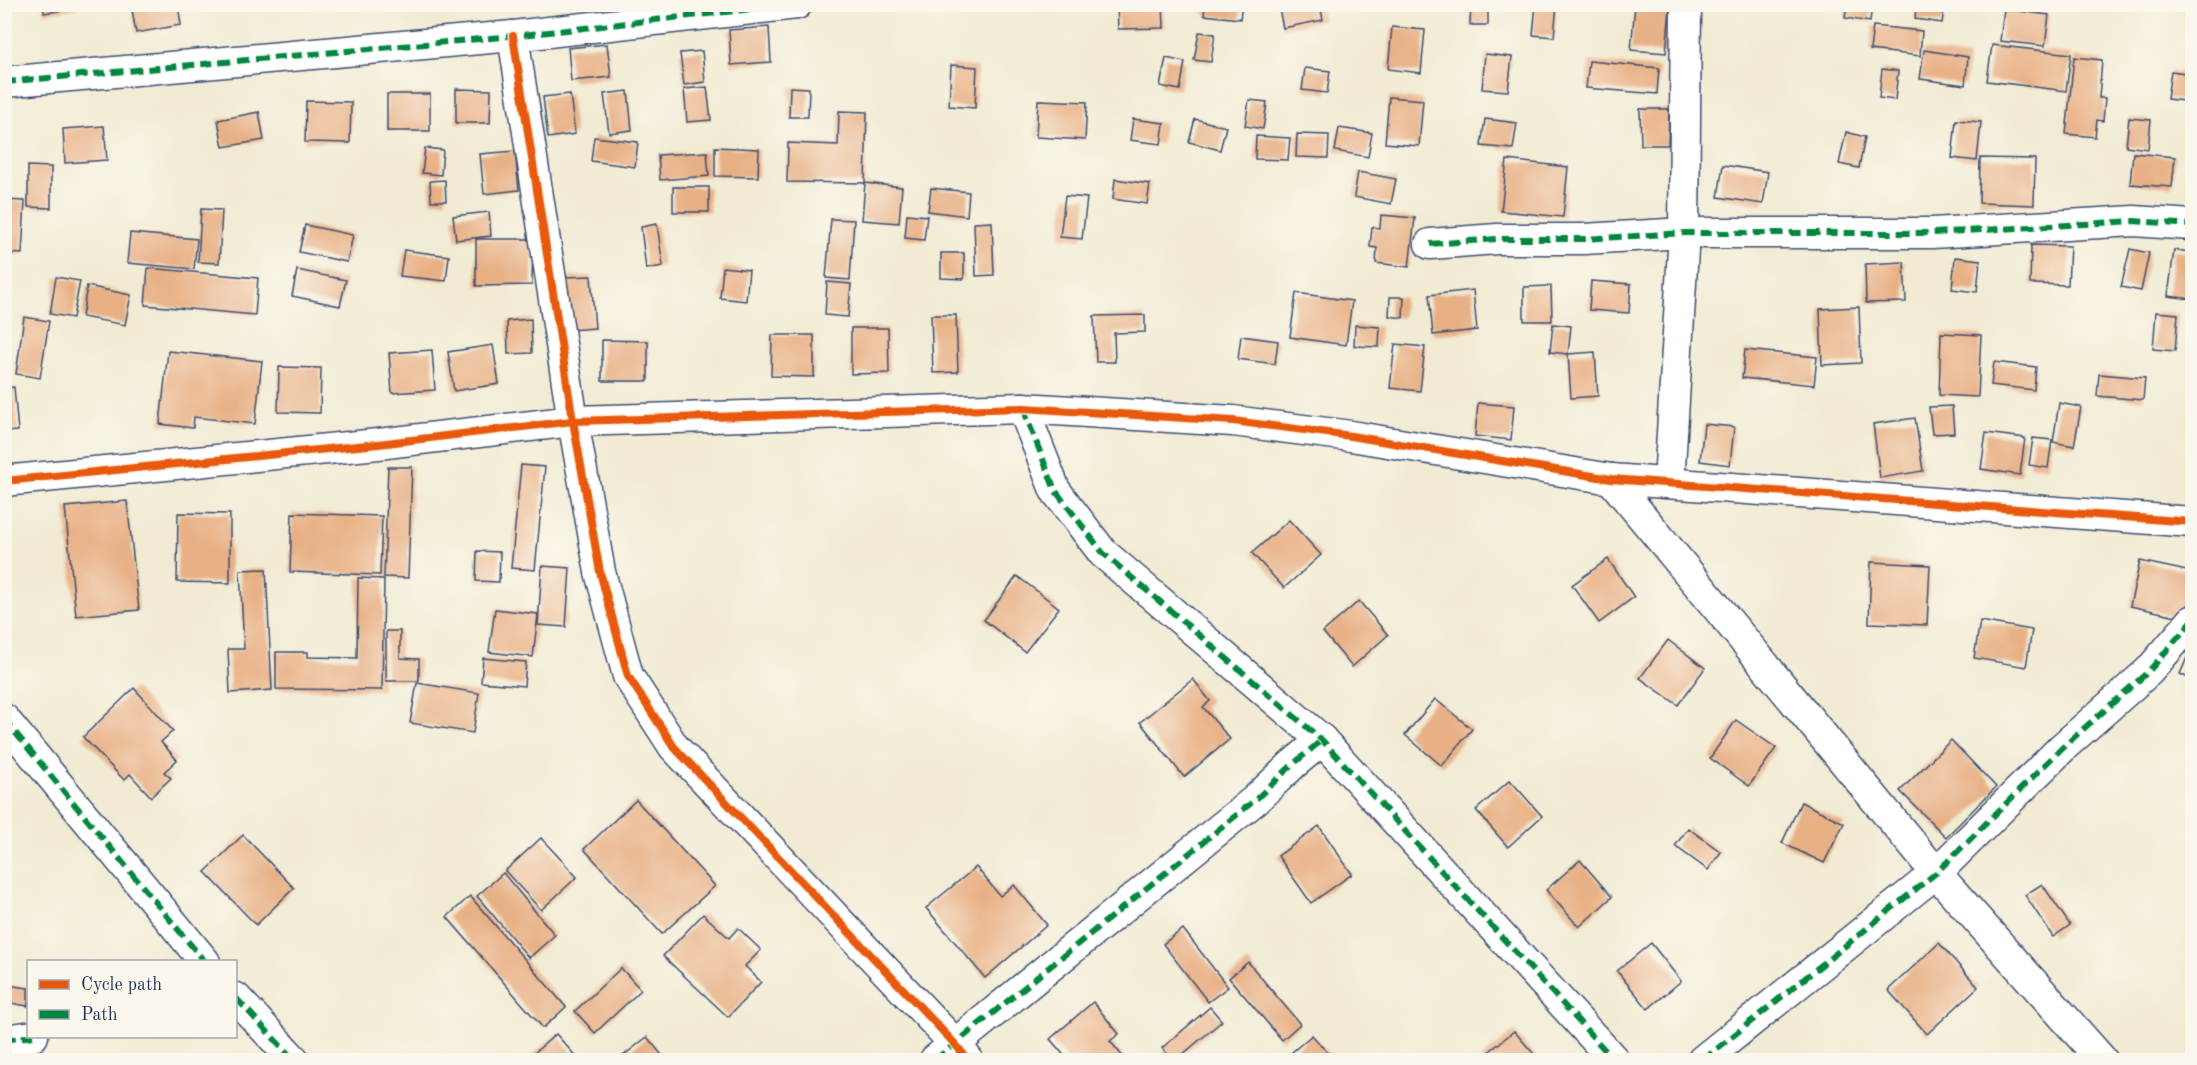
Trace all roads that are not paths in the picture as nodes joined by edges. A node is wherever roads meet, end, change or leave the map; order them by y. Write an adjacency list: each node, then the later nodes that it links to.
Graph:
1 (797, 4): 3 (street)
2 (1686, 4): 6 (street)
3 (513, 36): 4 (street); 9 (street)
4 (4, 82)
5 (2193, 225): 6 (street)
6 (1684, 233): 7 (street); 12 (street)
7 (1430, 244)
8 (1023, 408): 9 (street); 10 (street); 16 (street)
9 (573, 421): 11 (street); 22 (street)
10 (1611, 479): 12 (street); 17 (street)
11 (4, 481)
12 (1669, 483): 13 (street)
13 (2193, 522)
14 (2193, 621): 17 (street)
15 (4, 719): 18 (street)
16 (1322, 740): 22 (street); 24 (street)
17 (1936, 873): 25 (street); 26 (street)
18 (203, 960)
19 (238, 1006): 23 (street)
20 (27, 1037): 21 (street)
21 (4, 1040)
22 (953, 1055)
23 (294, 1060)
24 (1614, 1060)
25 (1703, 1060)
26 (2102, 1060)

